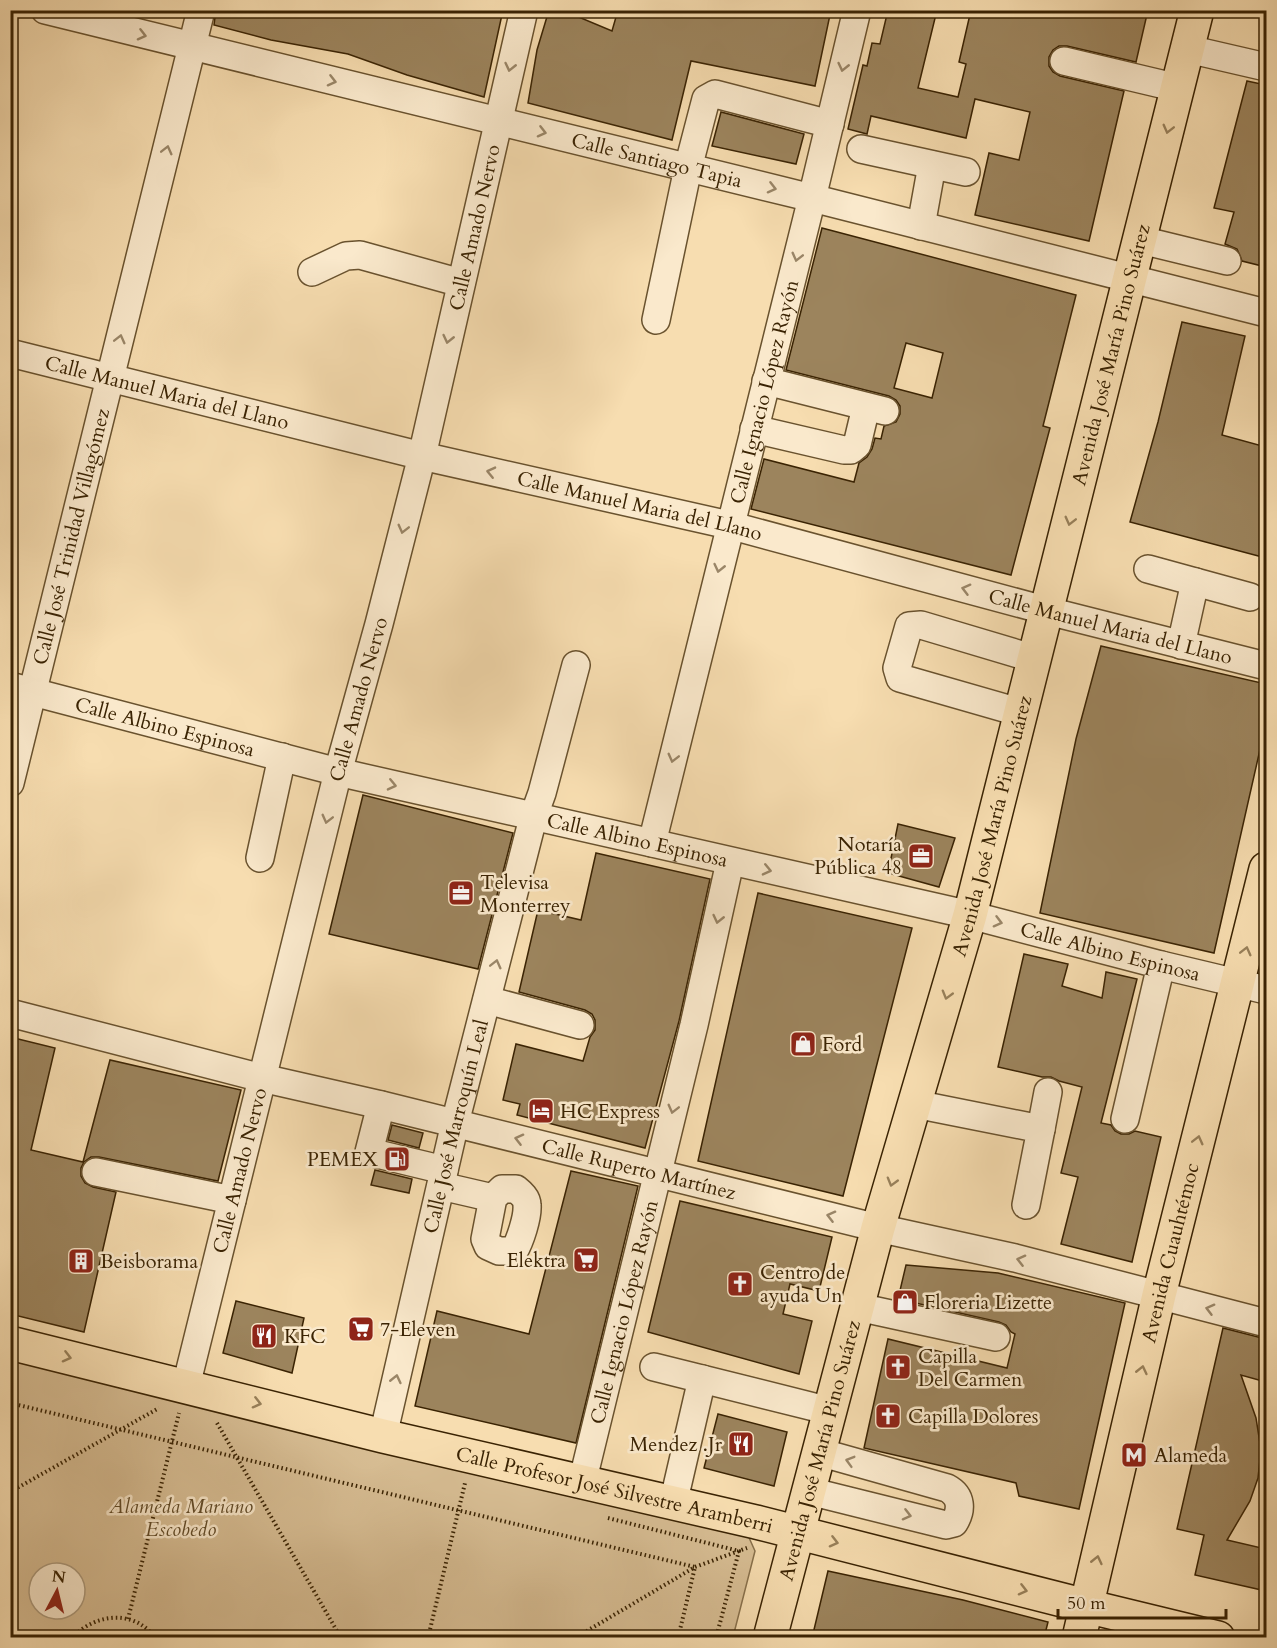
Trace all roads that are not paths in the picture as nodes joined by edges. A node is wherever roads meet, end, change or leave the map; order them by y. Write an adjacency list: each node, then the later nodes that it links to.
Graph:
1 (45, 10): 6 (street, Calle Santiago Tapia, one-way to 6)
2 (201, 10): 6 (street, Calle José Trinidad Villagómez)
3 (524, 10): 11 (street, Calle Amado Nervo, one-way to 11)
4 (857, 10): 12 (street, Calle Ignacio López Rayón, one-way to 12)
5 (1197, 10): 7 (main road, Avenida José María Pino Suárez)
6 (193, 47): 11 (street, Calle Santiago Tapia, one-way to 11); 27 (street, Calle José Trinidad Villagómez, one-way to 6)
7 (1188, 49): 9 (street); 10 (main road, Avenida José María Pino Suárez)
8 (1064, 61): 10 (street)
9 (1266, 68)
10 (1178, 88): 19 (main road, Avenida José María Pino Suárez, one-way to 19)
11 (497, 121): 15 (street, Calle Santiago Tapia, one-way to 15); 22 (street, Calle Amado Nervo)
12 (830, 124): 15 (street); 17 (street, Calle Ignacio López Rayón)
13 (861, 149): 14 (street)
14 (932, 165): 16 (street); 18 (street)
15 (688, 168): 17 (street, Calle Santiago Tapia, one-way to 17); 25 (street)
16 (966, 172)
17 (812, 198): 18 (street, Calle Santiago Tapia); 28 (street, Calle Ignacio López Rayón, one-way to 28)
18 (921, 226): 21 (street, Calle Santiago Tapia)
19 (1141, 240): 21 (main road, Avenida José María Pino Suárez); 23 (street)
20 (312, 273): 22 (street)
21 (1131, 280): 23 (street, Calle Santiago Tapia); 35 (main road, Avenida José María Pino Suárez, one-way to 35)
22 (461, 283): 30 (street, Calle Amado Nervo, one-way to 30)
23 (1193, 294): 24 (street, Calle Santiago Tapia)
24 (1266, 313)
25 (656, 320)
26 (10, 353): 27 (street, Calle Manuel Maria del Llano)
27 (111, 378): 30 (street, Calle Manuel Maria del Llano); 40 (street, Calle José Trinidad Villagómez)
28 (766, 381): 29 (street, Calle Ignacio López Rayón); 29 (street)
29 (754, 429): 31 (street, Calle Ignacio López Rayón)
30 (422, 456): 31 (street, Calle Manuel Maria del Llano, one-way to 30); 43 (street, Calle Amado Nervo, one-way to 43)
31 (729, 525): 35 (street, Calle Manuel Maria del Llano, one-way to 31); 46 (street, Calle Ignacio López Rayón, one-way to 46)
32 (1148, 568): 33 (street)
33 (1195, 582): 34 (street); 36 (street)
34 (1250, 597)
35 (1048, 611): 36 (street, Calle Manuel Maria del Llano); 37 (main road, Avenida José María Pino Suárez)
36 (1181, 645): 39 (street, Calle Manuel Maria del Llano)
37 (1035, 659): 41 (main road, Avenida José María Pino Suárez); 41 (street)
38 (576, 665): 45 (street, Calle José Marroquín Leal)
39 (1266, 666)
40 (22, 689): 42 (street, Calle Albino Espinosa); 44 (street, Calle José Trinidad Villagómez)
41 (1022, 713): 50 (main road, Avenida José María Pino Suárez)
42 (282, 757): 43 (street, Calle Albino Espinosa); 47 (street)
43 (338, 772): 45 (street, Calle Albino Espinosa, one-way to 45); 56 (street, Calle Amado Nervo, one-way to 56)
44 (10, 783)
45 (533, 818): 46 (street, Calle Albino Espinosa); 53 (street, Calle José Marroquín Leal, one-way to 45)
46 (652, 843): 48 (street, Calle Albino Espinosa)
47 (260, 858)
48 (730, 862): 50 (street, Calle Albino Espinosa, one-way to 50); 64 (street, Calle Ignacio López Rayón, one-way to 64)
49 (1266, 869): 52 (main road, Avenida Cuauhtémoc, one-way to 49)
50 (970, 915): 51 (street, Calle Albino Espinosa, one-way to 51); 58 (main road, Avenida José María Pino Suárez, one-way to 58)
51 (1161, 965): 52 (street, Calle Albino Espinosa); 60 (street)
52 (1252, 986): 70 (main road, Avenida Cuauhtémoc, one-way to 52)
53 (487, 1000): 55 (street); 61 (street, Calle José Marroquín Leal)
54 (10, 1013): 56 (street, Calle Ruperto Martínez)
55 (580, 1025)
56 (262, 1078): 59 (street, Calle Ruperto Martínez); 67 (street, Calle Amado Nervo)
57 (1048, 1092): 62 (street)
58 (915, 1104): 62 (street); 69 (main road, Avenida José María Pino Suárez, one-way to 69)
59 (381, 1105): 61 (street, Calle Ruperto Martínez); 65 (street)
60 (1125, 1119)
61 (455, 1123): 64 (street, Calle Ruperto Martínez, one-way to 61); 65 (street, Calle José Marroquín Leal)
62 (1041, 1129): 68 (street)
63 (96, 1172): 67 (street)
64 (657, 1173): 69 (street, Calle Ruperto Martínez, one-way to 64); 81 (street, Calle Ignacio López Rayón)
65 (442, 1178): 66 (street); 79 (street, Calle José Marroquín Leal, one-way to 65)
66 (493, 1198)
67 (232, 1200): 77 (street, Calle Amado Nervo)
68 (1026, 1205)
69 (878, 1228): 70 (street, Calle Ruperto Martínez, one-way to 69); 71 (main road, Avenida José María Pino Suárez)
70 (1159, 1295): 72 (street, Calle Ruperto Martínez, one-way to 70); 85 (main road, Avenida Cuauhtémoc, one-way to 70)
71 (858, 1307): 73 (street); 78 (main road, Avenida José María Pino Suárez)
72 (1266, 1323)
73 (996, 1337)
74 (10, 1343): 77 (main road, Calle Profesor José Silvestre Aramberri, one-way to 77)
75 (654, 1367): 76 (street)
76 (702, 1379): 78 (street); 83 (street)
77 (181, 1405): 79 (main road, Calle Profesor José Silvestre Aramberri, one-way to 79)
78 (830, 1411): 80 (main road, Avenida José María Pino Suárez)
79 (383, 1436): 81 (main road, Calle Profesor José Silvestre Aramberri)
80 (819, 1452): 82 (main road, Avenida José María Pino Suárez); 82 (street, one-way to 80)
81 (582, 1483): 83 (main road, Calle Profesor José Silvestre Aramberri)
82 (809, 1491): 84 (main road, Avenida José María Pino Suárez)
83 (673, 1504): 84 (main road, Calle Profesor José Silvestre Aramberri)
84 (797, 1533): 85 (main road, Calle Profesor José Silvestre Aramberri, one-way to 85); 86 (main road, Avenida José María Pino Suárez)
85 (1086, 1606): 87 (main road, Avenida Cuauhtémoc); 88 (main road, Calle Profesor José Silvestre Aramberri)
86 (770, 1638)
87 (1079, 1638)
88 (1218, 1638)

